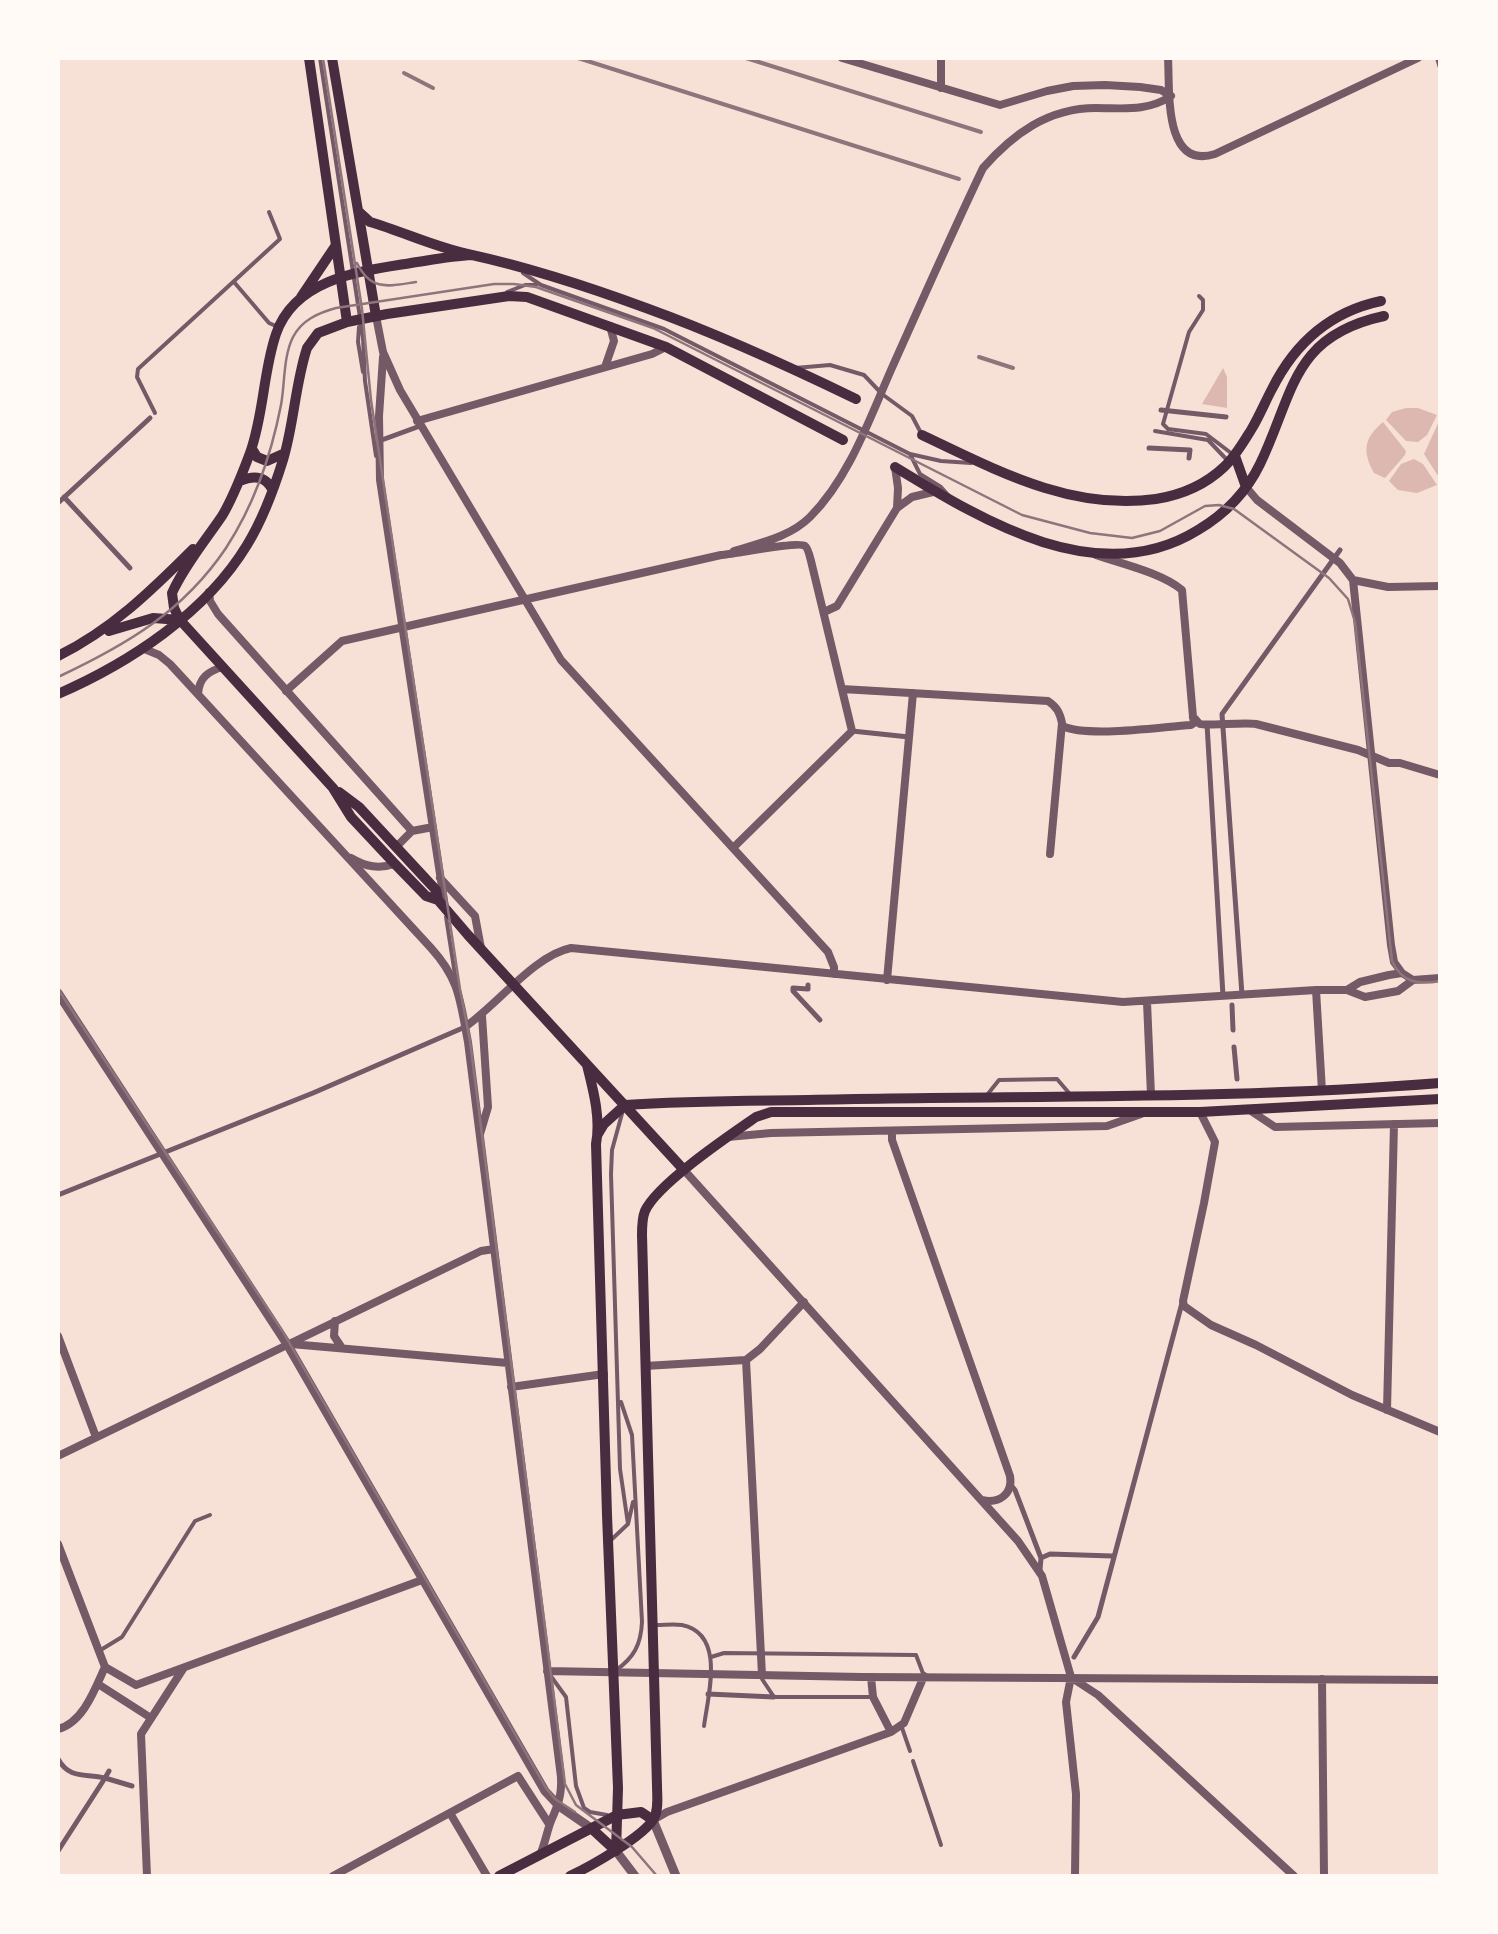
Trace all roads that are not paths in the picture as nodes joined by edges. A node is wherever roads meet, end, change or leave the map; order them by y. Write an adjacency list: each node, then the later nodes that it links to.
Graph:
1 (308, 58): 15 (main road)
2 (320, 58): 12 (lane)
3 (332, 58): 12 (main road)
4 (842, 58): 10 (street)
5 (940, 58): 10 (street)
6 (1168, 58): 11 (street)
7 (1418, 58): 11 (street)
8 (1436, 58): 9 (lane)
9 (1440, 68)
10 (941, 88): 11 (street)
11 (1171, 96): 65 (street)
12 (334, 108): 13 (main road); 19 (lane)
13 (358, 211): 16 (main road); 18 (main road)
14 (269, 212): 20 (lane)
15 (337, 239): 19 (main road); 24 (main road)
16 (472, 255): 17 (main road); 18 (main road)
17 (511, 264): 21 (lane); 35 (main road)
18 (368, 270): 19 (main road); 26 (main road)
19 (347, 275): 24 (main road); 28 (lane); 29 (main road)
20 (234, 282): 31 (lane); 38 (lane)
21 (541, 286): 23 (lane); 48 (lane)
22 (1199, 296): 37 (lane)
23 (492, 298): 26 (main road); 30 (main road)
24 (298, 301): 31 (main road)
25 (1381, 301): 50 (main road)
26 (376, 316): 28 (main road); 33 (street)
27 (1384, 316): 55 (main road)
28 (360, 319): 29 (main road); 53 (lane)
29 (348, 322): 47 (main road)
30 (610, 326): 32 (main road); 34 (street)
31 (278, 327): 45 (main road)
32 (666, 347): 34 (street); 43 (main road)
33 (383, 352): 40 (street); 44 (street)
34 (605, 367): 40 (street)
35 (792, 368): 36 (main road); 42 (lane)
36 (856, 398)
37 (1163, 411): 39 (street); 50 (lane)
38 (152, 413): 58 (street)
39 (1226, 418)
40 (418, 423): 44 (street); 70 (street)
41 (1154, 431): 50 (lane)
42 (922, 434): 51 (main road)
43 (843, 440)
44 (379, 441): 53 (street)
45 (252, 448): 47 (main road); 54 (main road)
46 (1149, 448): 49 (street)
47 (285, 453): 56 (main road)
48 (910, 454): 51 (lane); 59 (lane)
49 (1189, 458)
50 (1232, 459): 51 (main road); 55 (main road)
51 (981, 462)
52 (895, 467): 57 (main road); 61 (street)
53 (380, 480): 73 (street)
54 (239, 481): 56 (main road); 62 (main road)
55 (1246, 487): 64 (main road); 67 (street)
56 (272, 490): 69 (main road)
57 (935, 492): 59 (main road); 61 (street)
58 (64, 497): 60 (street); 66 (street)
59 (951, 500): 64 (main road)
60 (58, 503)
61 (897, 508): 71 (street)
62 (208, 535): 72 (main road); 74 (main road)
63 (1340, 550): 84 (street)
64 (1094, 554): 83 (street)
65 (721, 555): 70 (street); 71 (street)
66 (130, 568)
67 (1353, 580): 68 (street); 89 (street)
68 (1440, 586)
69 (209, 592): 72 (main road); 79 (street)
70 (525, 600): 73 (street); 95 (street)
71 (824, 612): 78 (street)
72 (180, 620): 74 (main road); 75 (main road); 77 (main road)
73 (402, 627): 79 (street); 92 (street)
74 (98, 634): 76 (main road)
75 (142, 648): 81 (main road); 82 (street)
76 (58, 656)
77 (223, 667): 82 (street); 91 (main road)
78 (842, 688): 80 (street); 87 (street)
79 (286, 691): 93 (street)
80 (913, 693): 86 (street); 88 (street)
81 (58, 694)
82 (198, 694): 99 (street)
83 (1194, 717): 85 (street); 86 (street)
84 (1224, 723): 85 (street); 89 (street); 114 (street)
85 (1207, 724): 115 (street)
86 (1062, 726): 97 (street)
87 (852, 731): 88 (street); 95 (street)
88 (910, 737): 106 (street)
89 (1372, 756): 90 (street); 103 (street)
90 (1440, 775)
91 (334, 788): 94 (main road); 96 (main road)
92 (433, 827): 93 (street); 100 (street)
93 (412, 831): 94 (street)
94 (391, 842): 101 (main road)
95 (734, 847): 104 (street)
96 (384, 852): 98 (main road); 99 (street)
97 (1050, 854)
98 (396, 864): 99 (street); 101 (main road)
99 (358, 865): 108 (street)
100 (440, 878): 101 (street); 102 (street)
101 (442, 904): 102 (main road); 108 (lane)
102 (481, 948): 109 (main road)
103 (1402, 973): 107 (street); 112 (street)
104 (834, 974): 106 (street); 109 (street)
105 (1440, 978): 107 (street)
106 (887, 980): 116 (street)
107 (1413, 980): 112 (street)
108 (457, 986): 120 (street)
109 (515, 986): 118 (street); 123 (main road)
110 (808, 986): 119 (street)
111 (1316, 990): 112 (street); 114 (street); 126 (street)
112 (1347, 990)
113 (58, 993): 141 (street)
114 (1242, 995): 115 (street)
115 (1223, 996): 116 (street)
116 (1147, 1002): 127 (street)
117 (1232, 1005): 121 (street)
118 (482, 1016): 120 (street); 139 (street)
119 (820, 1020)
120 (465, 1027): 139 (street); 141 (street)
121 (1233, 1030)
122 (1234, 1047): 124 (street)
123 (586, 1065): 131 (main road); 138 (main road)
124 (1237, 1080)
125 (1440, 1083): 126 (main road)
126 (1322, 1091): 127 (main road)
127 (1151, 1095): 129 (main road)
128 (985, 1097): 129 (main road); 129 (lane); 131 (main road)
129 (1072, 1097)
130 (1440, 1099): 132 (main road)
131 (625, 1106): 138 (main road); 142 (main road); 156 (lane)
132 (1248, 1109): 134 (main road); 136 (street)
133 (1147, 1112): 134 (main road); 137 (street); 140 (main road)
134 (1200, 1112): 145 (street)
135 (1440, 1123): 136 (street)
136 (1394, 1124): 157 (street)
137 (892, 1131): 140 (street); 161 (street)
138 (598, 1134): 154 (main road)
139 (479, 1137): 144 (street)
140 (728, 1137): 142 (main road)
141 (164, 1153): 143 (street); 149 (street)
142 (684, 1170): 146 (street); 153 (main road)
143 (58, 1195)
144 (494, 1249): 147 (street); 152 (street)
145 (1182, 1300): 157 (street); 168 (street)
146 (804, 1302): 151 (street); 163 (street)
147 (335, 1321): 149 (street); 150 (street)
148 (58, 1336): 159 (street)
149 (287, 1344): 150 (street); 159 (street); 171 (street)
150 (343, 1348): 152 (street)
151 (746, 1360): 153 (street); 174 (street)
152 (508, 1363): 155 (street)
153 (645, 1366): 172 (main road)
154 (604, 1374): 155 (street); 166 (main road)
155 (512, 1387): 179 (street)
156 (619, 1398): 162 (lane); 165 (lane)
157 (1387, 1410): 158 (street)
158 (1440, 1432)
159 (96, 1437): 160 (street)
160 (58, 1456)
161 (1011, 1486): 163 (street); 169 (street)
162 (634, 1498): 165 (lane); 180 (lane)
163 (982, 1500): 170 (street)
164 (210, 1516): 173 (lane)
165 (628, 1524): 166 (lane)
166 (608, 1543): 180 (main road)
167 (58, 1544): 173 (street)
168 (1113, 1556): 169 (street); 175 (street)
169 (1041, 1558): 170 (street)
170 (1042, 1576): 186 (street)
171 (422, 1580): 178 (street); 204 (street)
172 (652, 1625): 176 (lane); 181 (main road)
173 (99, 1652): 177 (street)
174 (762, 1654): 176 (lane); 183 (street); 184 (lane)
175 (1074, 1657)
176 (711, 1658): 182 (lane)
177 (105, 1667): 178 (street); 189 (street)
178 (182, 1669): 193 (street)
179 (547, 1671): 180 (street); 204 (street); 206 (lane)
180 (613, 1672): 181 (street); 206 (main road)
181 (653, 1672): 182 (street); 207 (main road)
182 (710, 1674): 183 (street); 190 (lane)
183 (761, 1675): 185 (street); 191 (lane)
184 (924, 1676): 185 (street); 186 (street); 194 (street)
185 (870, 1677): 192 (street)
186 (1071, 1677): 187 (street); 221 (street); 222 (street)
187 (1322, 1679): 188 (street); 223 (street)
188 (1440, 1680)
189 (98, 1684): 193 (street); 196 (street)
190 (708, 1694): 191 (street); 195 (lane)
191 (774, 1697): 192 (lane)
192 (872, 1697): 197 (street)
193 (152, 1718): 214 (street)
194 (901, 1725): 197 (street); 198 (lane)
195 (704, 1726)
196 (58, 1729)
197 (891, 1732): 207 (street)
198 (910, 1751)
199 (58, 1759): 202 (street)
200 (913, 1761): 210 (lane)
201 (109, 1771): 202 (street)
202 (104, 1778): 203 (street); 211 (street)
203 (132, 1786)
204 (559, 1806): 208 (street); 209 (street)
205 (450, 1813): 208 (street); 215 (street); 216 (street)
206 (617, 1815): 207 (main road); 209 (main road); 212 (main road)
207 (653, 1820): 212 (main road); 220 (street)
208 (548, 1824): 213 (street)
209 (591, 1828): 212 (main road); 213 (main road)
210 (941, 1844)
211 (58, 1851)
212 (616, 1851): 218 (main road); 219 (street)
213 (540, 1855): 217 (main road)
214 (147, 1876)
215 (333, 1876)
216 (487, 1876)
217 (499, 1876)
218 (570, 1876)
219 (635, 1876)
220 (676, 1876)
221 (1075, 1876)
222 (1294, 1876)
223 (1324, 1876)

